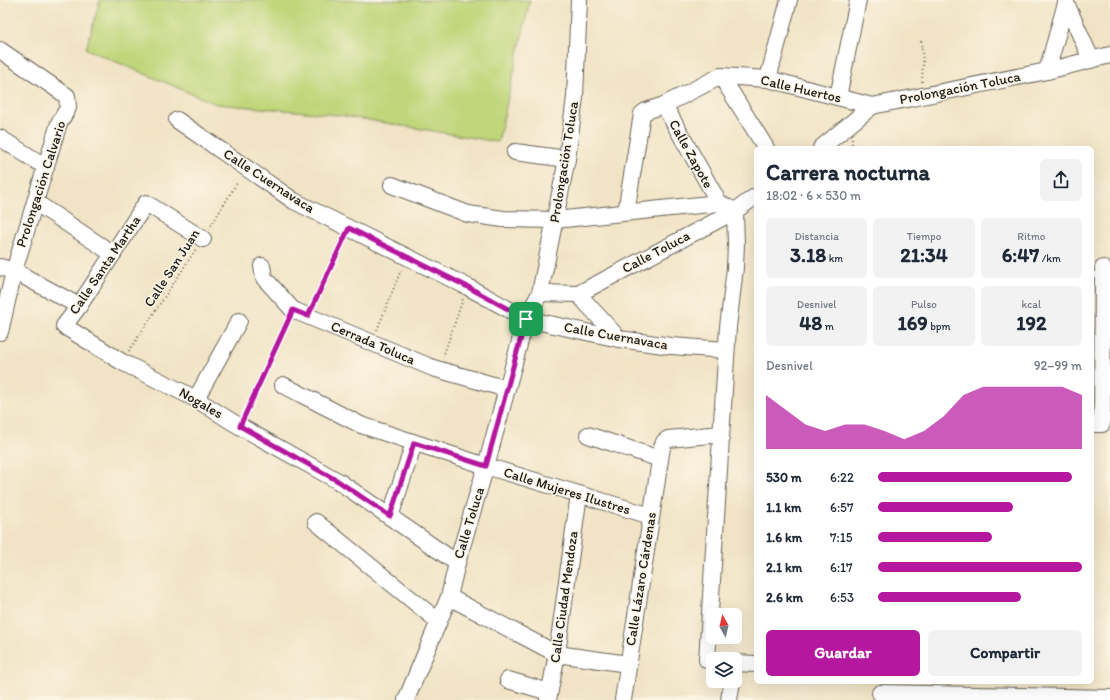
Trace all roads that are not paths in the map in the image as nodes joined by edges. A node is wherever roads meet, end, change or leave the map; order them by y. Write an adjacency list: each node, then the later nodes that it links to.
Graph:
1 (579, 0): 19 (street, Prolongación Toluca)
2 (789, 0): 10 (street)
3 (858, 0): 11 (street)
4 (1066, 2): 7 (street); 8 (street)
5 (0, 50): 20 (street, Prolongación Calvario)
6 (1109, 52): 7 (street, Prolongación Toluca)
7 (1091, 59): 8 (street, Prolongación Toluca)
8 (1047, 71): 13 (street, Prolongación Toluca)
9 (721, 76): 10 (street, Calle Huertos); 12 (street, Calle Huertos); 16 (street)
10 (768, 78): 11 (street, Calle Huertos)
11 (838, 97): 13 (street, Calle Huertos)
12 (664, 105): 24 (street, Calle Zapote); 26 (street, Calle Huertos)
13 (872, 106): 17 (street)
14 (177, 120): 36 (street, Calle Cuernavaca)
15 (0, 138): 20 (street)
16 (765, 146)
17 (823, 146)
18 (515, 152): 19 (street)
19 (567, 159): 27 (street, Prolongación Toluca)
20 (46, 167): 23 (street, Prolongación Calvario)
21 (392, 185): 27 (street)
22 (754, 197): 25 (street, Calle Toluca)
23 (35, 202): 29 (street); 32 (street, Prolongación Calvario)
24 (718, 203): 25 (street); 26 (street)
25 (734, 211): 34 (street, Calle Toluca); 42 (street)
26 (626, 212): 27 (street)
27 (555, 220): 33 (street, Prolongación Toluca)
28 (202, 239): 29 (street, Calle Santa Martha)
29 (113, 254): 35 (street, Calle Santa Martha)
30 (262, 266): 44 (street, Cerrada Toluca)
31 (1103, 268): 40 (street)
32 (7, 269): 35 (street); 39 (street, Prolongación Calvario)
33 (540, 293): 34 (street); 36 (street, Prolongación Toluca)
34 (578, 294): 41 (street)
35 (79, 306): 38 (street, Calle Santa Martha)
36 (526, 319): 41 (street, Calle Cuernavaca); 44 (street, Calle Toluca)
37 (239, 322): 45 (street)
38 (64, 326): 45 (street, Nogales)
39 (0, 332)
40 (1097, 336): 46 (street)
41 (619, 339): 42 (street, Calle Cuernavaca)
42 (726, 350): 47 (street)
43 (283, 385): 49 (street, Calle Mujeres Ilustres)
44 (507, 389): 51 (street, Calle Toluca)
45 (196, 399): 53 (street, Nogales)
46 (1097, 424)
47 (721, 434): 50 (street, Calle Lázaro Cárdenas); 59 (street)
48 (588, 435): 50 (street)
49 (414, 443): 51 (street, Calle Mujeres Ilustres); 53 (street)
50 (660, 459): 54 (street, Calle Lázaro Cárdenas)
51 (486, 466): 52 (street, Calle Mujeres Ilustres); 56 (street, Calle Toluca)
52 (580, 494): 54 (street, Calle Mujeres Ilustres); 60 (street, Calle Ciudad Mendoza)
53 (390, 516): 56 (street, Nogales)
54 (651, 516): 62 (street, Calle Lázaro Cárdenas)
55 (316, 522): 58 (street)
56 (456, 563): 57 (street, Calle Toluca)
57 (449, 596): 58 (street, Calle Toluca); 60 (street)
58 (438, 621): 70 (street, Calle Toluca)
59 (710, 652)
60 (557, 654): 62 (street); 67 (street, Calle Ciudad Mendoza)
61 (742, 663): 63 (street)
62 (628, 664): 71 (street, Calle Lázaro Cárdenas)
63 (754, 664)
64 (508, 680): 67 (street)
65 (731, 688): 72 (street)
66 (880, 692): 69 (street)
67 (548, 696)
68 (1110, 698): 69 (street)
69 (1052, 699)
70 (406, 700)
71 (623, 700)
72 (729, 700)

